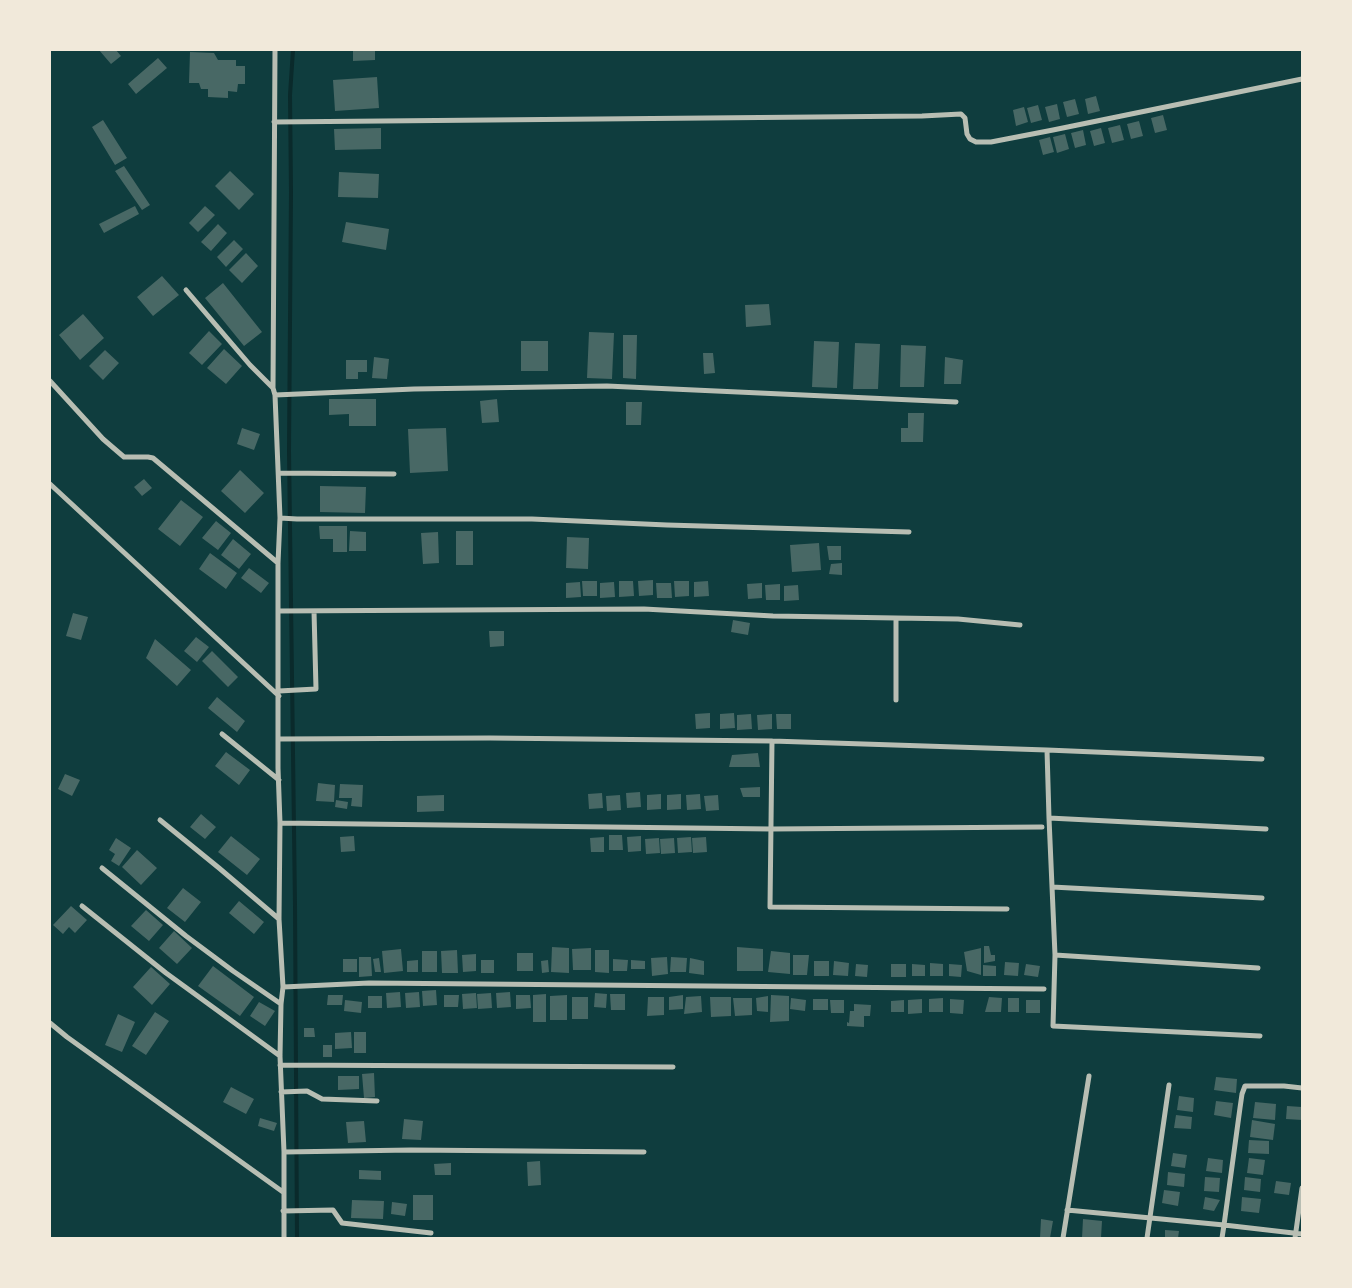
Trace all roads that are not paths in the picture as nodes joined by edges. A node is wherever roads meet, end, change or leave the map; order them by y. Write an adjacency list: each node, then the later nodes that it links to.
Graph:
1 (275, 50): 3 (street)
2 (1302, 79): 3 (street)
3 (275, 122): 6 (street)
4 (186, 290): 6 (street)
5 (50, 381): 14 (street)
6 (273, 388): 7 (street)
7 (275, 395): 8 (street); 9 (street)
8 (956, 402)
9 (279, 473): 10 (street); 12 (street)
10 (394, 474)
11 (50, 484): 19 (street)
12 (280, 518): 13 (street); 14 (street)
13 (909, 532)
14 (278, 564): 15 (street)
15 (281, 611): 16 (street); 19 (street)
16 (314, 611): 17 (street); 19 (street)
17 (896, 618): 18 (street); 20 (street)
18 (1020, 625)
19 (279, 693): 22 (street)
20 (896, 700)
21 (222, 734): 26 (street)
22 (279, 739): 23 (street); 26 (street)
23 (772, 741): 24 (street); 31 (street)
24 (1047, 750): 25 (street); 27 (street)
25 (1262, 759)
26 (279, 780): 29 (street)
27 (1049, 818): 32 (street); 34 (street)
28 (160, 820): 38 (street)
29 (280, 823): 31 (street); 38 (street)
30 (1042, 827): 31 (street)
31 (771, 829): 37 (street)
32 (1266, 829)
33 (102, 868): 43 (street)
34 (1052, 887): 35 (street); 39 (street)
35 (1262, 898)
36 (82, 906): 46 (street)
37 (1007, 908)
38 (279, 919): 41 (street)
39 (1055, 955): 40 (street); 45 (street)
40 (1258, 968)
41 (283, 987): 42 (street); 43 (street)
42 (1044, 989)
43 (281, 1004): 46 (street)
44 (50, 1023): 57 (street)
45 (1260, 1036)
46 (280, 1056): 47 (street)
47 (280, 1065): 48 (street); 52 (street)
48 (673, 1067)
49 (1089, 1076): 58 (street)
50 (1169, 1084): 60 (street)
51 (1302, 1088): 61 (street)
52 (281, 1092): 53 (street); 54 (street)
53 (377, 1101)
54 (284, 1152): 55 (street); 57 (street)
55 (644, 1152)
56 (1302, 1188): 64 (street)
57 (283, 1192): 59 (street)
58 (1067, 1210): 60 (street); 66 (street)
59 (283, 1211): 62 (street); 65 (street)
60 (1150, 1218): 61 (street); 67 (street)
61 (1224, 1225): 64 (street); 68 (street)
62 (431, 1233)
63 (1302, 1234): 64 (street)
64 (1295, 1236)
65 (284, 1238)
66 (1063, 1238)
67 (1147, 1238)
68 (1222, 1238)

